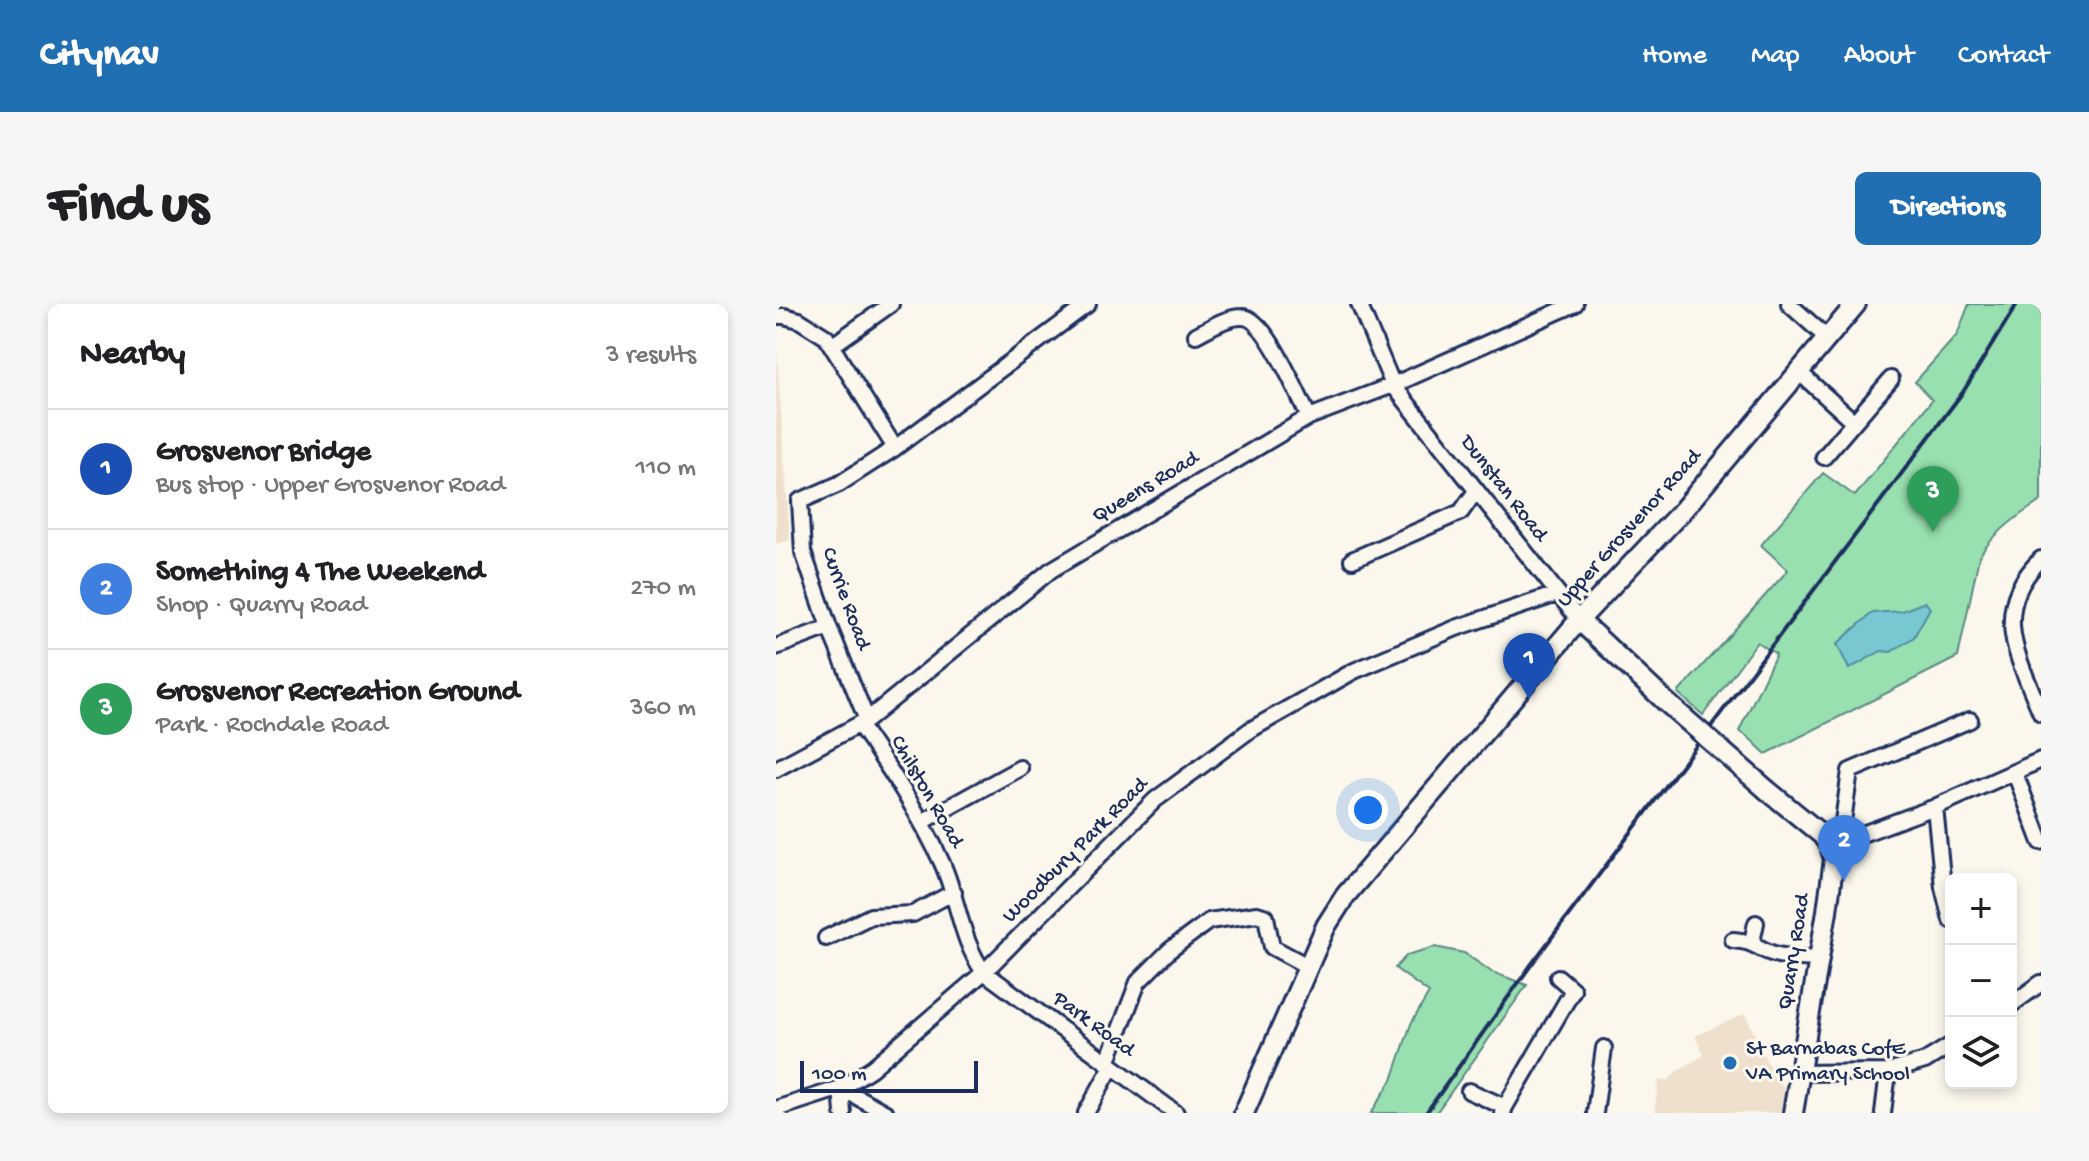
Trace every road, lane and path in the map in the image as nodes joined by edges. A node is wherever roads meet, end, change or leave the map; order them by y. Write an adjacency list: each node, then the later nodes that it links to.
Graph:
1 (891, 304): 10 (street)
2 (1088, 304): 16 (street)
3 (1359, 304): 13 (street, Dunstan Road)
4 (1575, 304): 13 (street, Queens Road)
5 (1789, 304): 9 (street)
6 (1856, 304): 9 (street, Upper Grosvenor Road)
7 (782, 312): 10 (street)
8 (1196, 335): 14 (street)
9 (1826, 337): 11 (street, Upper Grosvenor Road)
10 (833, 345): 16 (street)
11 (1800, 373): 15 (street); 22 (street, Upper Grosvenor Road)
12 (1869, 378): 15 (street)
13 (1393, 385): 14 (street, Queens Road); 18 (street, Dunstan Road)
14 (1309, 417): 27 (street, Queens Road)
15 (1854, 422): 17 (street)
16 (895, 448): 23 (street, Currie Road)
17 (1824, 457)
18 (1476, 491): 20 (street); 21 (street, Dunstan Road)
19 (2041, 559): 25 (street)
20 (1352, 560)
21 (1557, 594): 22 (street, Dunstan Road); 44 (street, Woodbury Park Road)
22 (1579, 620): 35 (street, bridge); 43 (street, Upper Grosvenor Road)
23 (829, 627): 24 (street); 27 (street, Currie Road)
24 (776, 647)
25 (2041, 713)
26 (1970, 720): 35 (street)
27 (864, 723): 30 (street, Queens Road); 33 (street, Chilston Road)
28 (2041, 760): 31 (street)
29 (1020, 768): 33 (street)
30 (776, 769)
31 (2015, 773): 32 (street); 34 (street)
32 (1935, 807): 35 (street); 37 (street)
33 (922, 822): 36 (street, Chilston Road)
34 (2041, 842)
35 (1835, 845): 42 (street, Quarry Road)
36 (954, 892): 39 (street); 44 (street, Chilston Road)
37 (1945, 895)
38 (1756, 923): 41 (street)
39 (826, 938)
40 (1733, 940): 41 (street)
41 (1752, 942): 42 (street)
42 (1818, 959): 52 (street, Quarry Road)
43 (1309, 967): 50 (street); 61 (street, Upper Grosvenor Road)
44 (984, 972): 50 (street, Park Road); 53 (street, Woodbury Park Road)
45 (1558, 977): 56 (street)
46 (2041, 983): 47 (street)
47 (2017, 1001)
48 (1604, 1048): 62 (street)
49 (1945, 1049): 51 (street)
50 (1110, 1065): 59 (street); 60 (street, Park Road)
51 (1888, 1072): 52 (street); 64 (street)
52 (1800, 1073): 63 (street, Quarry Road)
53 (841, 1088): 55 (street, Woodbury Park Road); 57 (street); 58 (street)
54 (1469, 1091): 56 (street)
55 (776, 1109)
56 (1504, 1110)
57 (843, 1113)
58 (886, 1113)
59 (1086, 1113)
60 (1176, 1113)
61 (1244, 1113)
62 (1595, 1113)
63 (1793, 1113)
64 (1883, 1113)

